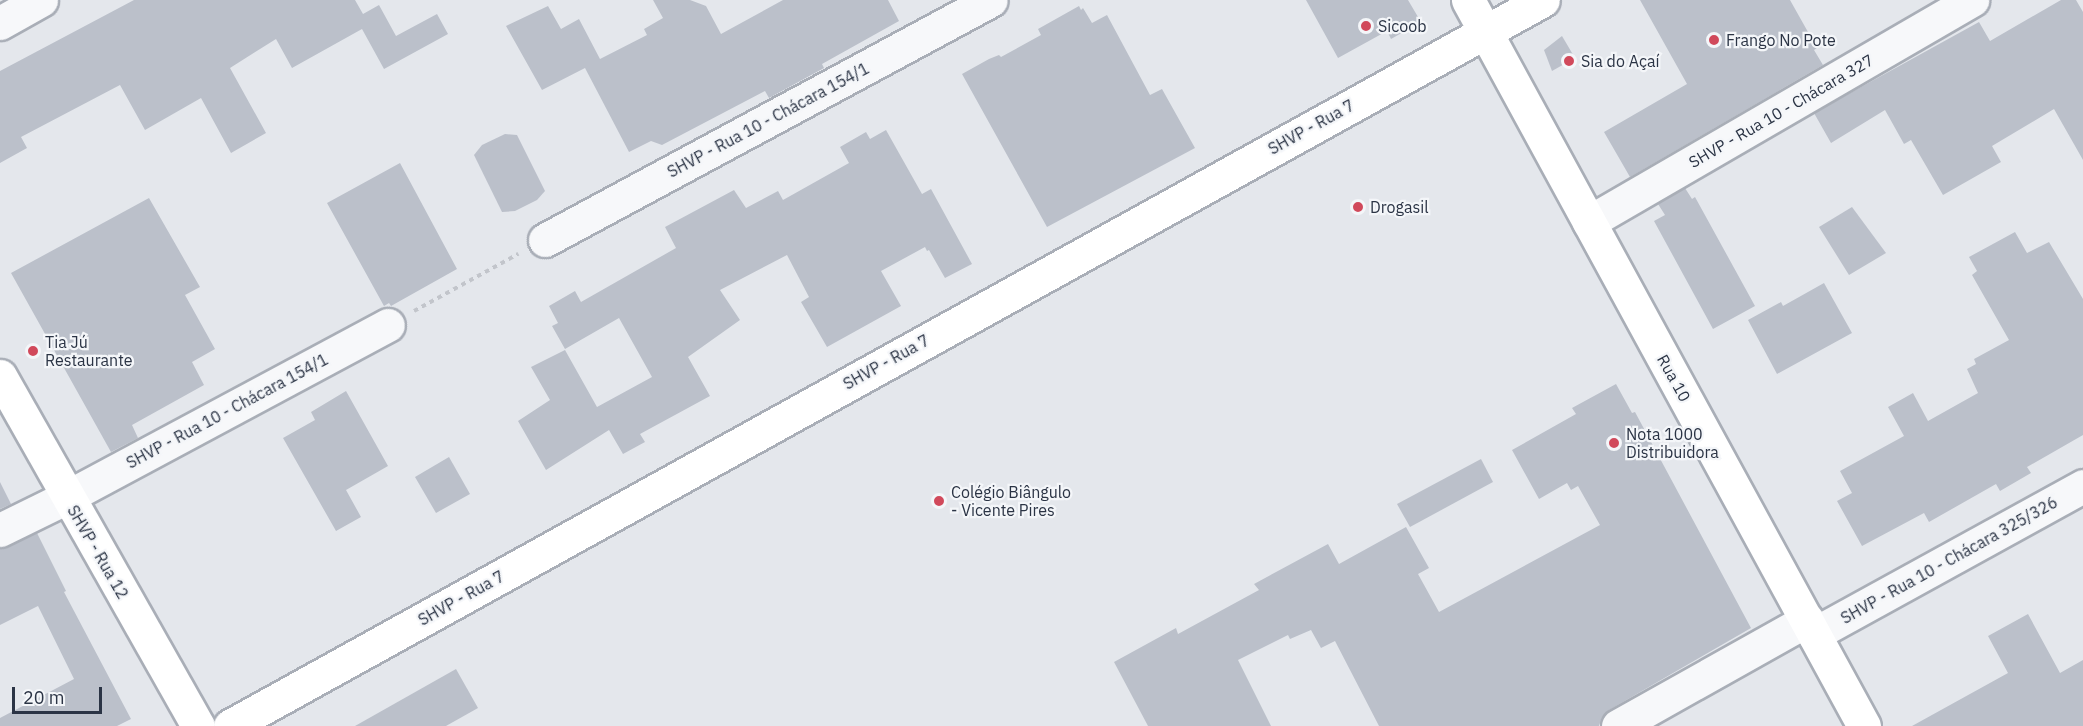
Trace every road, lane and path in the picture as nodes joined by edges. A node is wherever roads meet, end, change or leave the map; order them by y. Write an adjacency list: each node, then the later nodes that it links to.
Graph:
1 (41, 0): 6 (street)
2 (991, 0): 9 (street, SHVP - Rua 10 - Chácara 154/1)
3 (1468, 0): 7 (street, Rua 10)
4 (1543, 0): 7 (street, SHVP - Rua 7)
5 (1972, 0): 8 (street, SHVP - Rua 10 - Chácara 327)
6 (0, 22)
7 (1484, 31): 8 (street, Rua 10); 17 (street, SHVP - Rua 7)
8 (1589, 222): 15 (street, Rua 10)
9 (545, 240): 10 (path)
10 (388, 325): 13 (street, SHVP - Rua 10 - Chácara 154/1)
11 (0, 376): 13 (street, SHVP - Rua 12)
12 (2083, 486): 15 (street, SHVP - Rua 10 - Chácara 325/326)
13 (67, 497): 14 (street, SHVP - Rua 10 - Chácara 154/1); 16 (street, SHVP - Rua 12)
14 (0, 530)
15 (1810, 627): 18 (street, SHVP - Rua 10 - Chácara 325/326); 19 (street, Rua 10)
16 (198, 726)
17 (230, 726)
18 (1618, 726)
19 (1864, 726)

